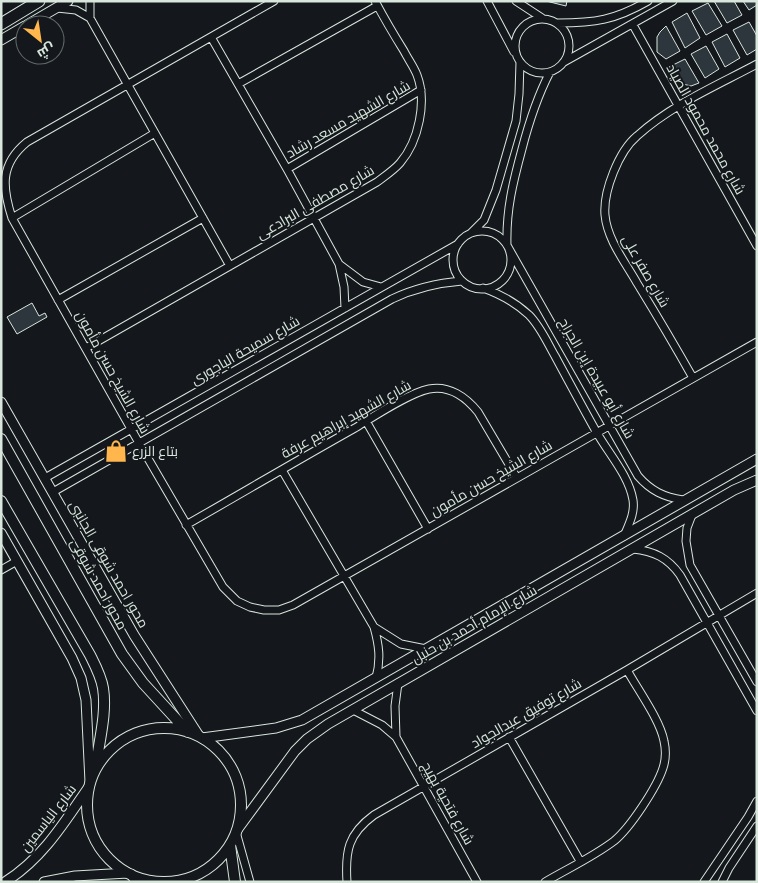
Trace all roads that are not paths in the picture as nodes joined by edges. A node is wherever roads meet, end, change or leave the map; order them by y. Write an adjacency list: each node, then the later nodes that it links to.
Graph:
1 (39, 1): 15 (main road)
2 (68, 1): 10 (street)
3 (90, 1): 12 (street)
4 (274, 1): 18 (street, شارع الشيخ حسن مأمون)
5 (487, 1): 20 (street)
6 (516, 1): 13 (street)
7 (648, 1): 14 (street)
8 (673, 1): 16 (street)
9 (376, 4): 25 (street); 27 (street, شارع مصطفى البرادعى)
10 (55, 8): 11 (street); 12 (street)
11 (44, 15)
12 (90, 18): 26 (street)
13 (542, 18): 14 (street); 20 (street)
14 (558, 23): 22 (street)
15 (1, 24)
16 (633, 25): 22 (street); 28 (street, شارع محمد محمود الصياد)
17 (15, 32): 19 (street)
18 (211, 37): 25 (street); 26 (street, شارع الشيخ حسن مأمون)
19 (1, 40)
20 (516, 55): 21 (street)
21 (520, 62): 24 (street); 34 (street)
22 (564, 62): 24 (street)
23 (757, 64): 28 (street, شارع صفر على)
24 (550, 72): 36 (street, شارع أبو عبيدة إبن الجراح)
25 (238, 84): 30 (street)
26 (128, 85): 29 (street); 31 (street, شارع الشيخ حسن مأمون)
27 (421, 90): 30 (street, شارع الشهيد مسعد رشاد); 33 (street, شارع مصطفى البرادعى)
28 (678, 105): 37 (street, شارع محمد محمود الصياد); 47 (street, شارع صفر على)
29 (155, 133): 31 (street); 32 (street)
30 (287, 169): 33 (street)
31 (12, 218): 43 (street, شارع الشيخ حسن مأمون)
32 (203, 218): 39 (street); 43 (street)
33 (314, 218): 38 (street); 39 (street, شارع مصطفى البرادعى)
34 (471, 233): 35 (street); 36 (street)
35 (458, 244): 40 (street); 41 (street, شارع سميحة الباجورى)
36 (508, 246): 42 (street); 50 (street, شارع أبو عبيدة إبن الجراح)
37 (757, 246)
38 (339, 264): 41 (street); 44 (street)
39 (230, 266): 46 (street, شارع مصطفى البرادعى)
40 (462, 280): 42 (street); 54 (street, شارع سميحة الباجورى)
41 (381, 287): 44 (street, شارع سميحة الباجورى)
42 (483, 288): 52 (street, شارع أبو عبيدة إبن الجراح)
43 (58, 300): 46 (street, شارع الشيخ حسن مأمون)
44 (344, 308): 51 (street, شارع سميحة الباجورى)
45 (757, 342): 47 (street, شارع الشيخ حسن مأمون)
46 (86, 348): 51 (street, شارع الشيخ حسن مأمون)
47 (693, 378): 50 (street, شارع الشيخ حسن مأمون)
48 (1, 402): 58 (street, محور احمد شوقى الجانبى)
49 (366, 421): 56 (street, شارع الشهيد إبراهيم عرفة); 59 (street, شارع الشهيد إبراهيم عرفة); 67 (street)
50 (609, 426): 52 (street, شارع الشيخ حسن مأمون); 63 (street, شارع أبو عبيدة إبن الجراح)
51 (131, 429): 54 (street, شارع الشيخ حسن مأمون); 58 (street, شارع سميحة الباجورى)
52 (597, 433): 59 (street, شارع الشيخ حسن مأمون); 69 (street, شارع أبو عبيدة إبن الجراح)
53 (1, 439): 87 (main road, محور احمد شوقى)
54 (139, 443): 62 (street, شارع سميحة الباجورى); 66 (street, شارع الشيخ حسن مأمون)
55 (757, 459): 57 (street, شارع الإمام أحمد بن حنبل)
56 (282, 470): 66 (street, شارع الشهيد إبراهيم عرفة); 73 (street)
57 (726, 477): 61 (street); 63 (street, شارع الإمام أحمد بن حنبل)
58 (45, 478): 62 (street, محور احمد شوقى الجانبى)
59 (517, 478): 67 (street, شارع الشيخ حسن مأمون)
60 (757, 480): 61 (street, شارع الإمام أحمد بن حنبل)
61 (734, 490): 65 (street, شارع الإمام أحمد بن حنبل)
62 (53, 492): 89 (street, محور احمد شوقى الجانبى)
63 (682, 500): 69 (street, شارع الإمام أحمد بن حنبل)
64 (1, 501): 91 (main road)
65 (692, 515): 70 (street, شارع الإمام أحمد بن حنبل); 75 (street)
66 (186, 525): 73 (street, شارع الشيخ حسن مأمون)
67 (428, 529): 73 (street, شارع الشيخ حسن مأمون)
68 (1, 533): 71 (street)
69 (624, 536): 78 (street, شارع الإمام أحمد بن حنبل)
70 (633, 549): 76 (street); 80 (street, شارع الإمام أحمد بن حنبل)
71 (17, 561): 72 (street); 92 (street)
72 (1, 570)
73 (344, 576): 77 (street)
74 (757, 593): 75 (street, شارع توفيق عبدالجواد)
75 (718, 616): 76 (street, شارع توفيق عبدالجواد); 83 (street)
76 (707, 622): 81 (street, شارع توفيق عبدالجواد); 86 (street)
77 (374, 626): 79 (street); 82 (street)
78 (435, 644): 79 (street, شارع الإمام أحمد بن حنبل); 80 (street)
79 (426, 649): 82 (street, شارع الإمام أحمد بن حنبل)
80 (443, 658): 84 (street, شارع الإمام أحمد بن حنبل)
81 (627, 670): 88 (street, شارع توفيق عبدالجواد); 98 (street)
82 (376, 678): 89 (street, شارع الإمام أحمد بن حنبل)
83 (757, 682)
84 (398, 683): 85 (street, شارع الإمام أحمد بن حنبل); 90 (street, شارع فتحية بهيج)
85 (353, 710): 90 (street, شارع فتحية بهيج); 96 (street, شارع الإمام أحمد بن حنبل)
86 (757, 711)
87 (188, 732): 89 (main road); 91 (main road)
88 (509, 736): 93 (street, شارع توفيق عبدالجواد); 98 (street)
89 (201, 737): 96 (main road)
90 (396, 737): 93 (street, شارع فتحية بهيج)
91 (96, 769): 92 (main road)
92 (89, 785): 99 (main road); 101 (street, شارع الياسمين)
93 (423, 785): 105 (street, شارع توفيق عبدالجواد); 106 (street, شارع فتحية بهيج)
94 (757, 801): 108 (street)
95 (757, 826): 109 (street)
96 (236, 831): 97 (main road); 104 (street)
97 (230, 845): 100 (main road); 103 (main road)
98 (580, 861): 107 (street)
99 (131, 877): 100 (main road); 102 (street)
100 (150, 881)
101 (5, 882)
102 (44, 882)
103 (235, 882)
104 (250, 882)
105 (347, 882)
106 (477, 882)
107 (544, 882)
108 (704, 882)
109 (722, 882)

